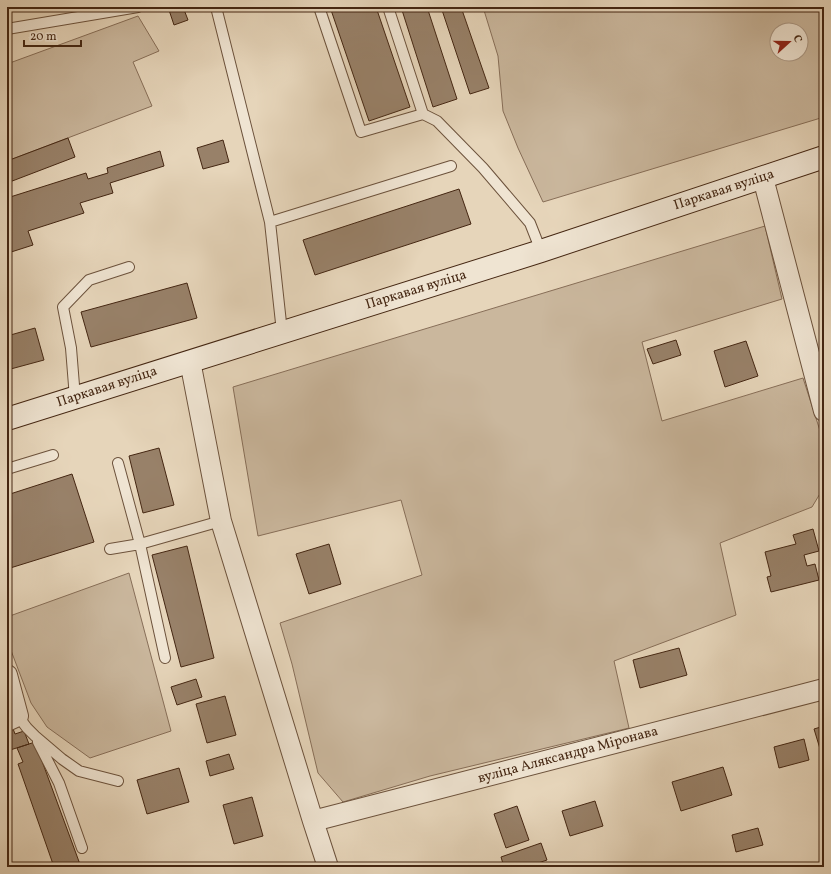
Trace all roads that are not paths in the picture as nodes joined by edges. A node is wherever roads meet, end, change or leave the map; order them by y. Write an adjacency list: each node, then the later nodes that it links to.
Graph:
1 (138, 7): 5 (lane)
2 (216, 7): 10 (lane)
3 (319, 7): 6 (lane)
4 (388, 7): 6 (lane)
5 (7, 29)
6 (423, 114): 11 (lane)
7 (824, 158): 9 (street, Паркавая вуліца)
8 (451, 166): 10 (lane)
9 (763, 178): 11 (street, Паркавая вуліца); 16 (street)
10 (270, 222): 13 (lane)
11 (541, 251): 13 (street, Паркавая вуліца)
12 (129, 267): 15 (lane)
13 (282, 332): 14 (street, Паркавая вуліца)
14 (190, 361): 15 (street, Паркавая вуліца); 21 (street)
15 (75, 398): 17 (street, Паркавая вуліца)
16 (824, 412)
17 (7, 419)
18 (53, 455): 20 (lane)
19 (118, 463): 22 (lane)
20 (7, 469)
21 (221, 521): 22 (lane); 30 (street)
22 (140, 544): 23 (lane); 24 (lane)
23 (110, 549)
24 (165, 658)
25 (7, 675): 27 (street)
26 (824, 688): 30 (street, вуліца Аляксандра Міронава)
27 (12, 718): 28 (lane)
28 (35, 736): 29 (lane); 31 (lane)
29 (118, 781)
30 (313, 821): 32 (street)
31 (82, 848)
32 (328, 867)

